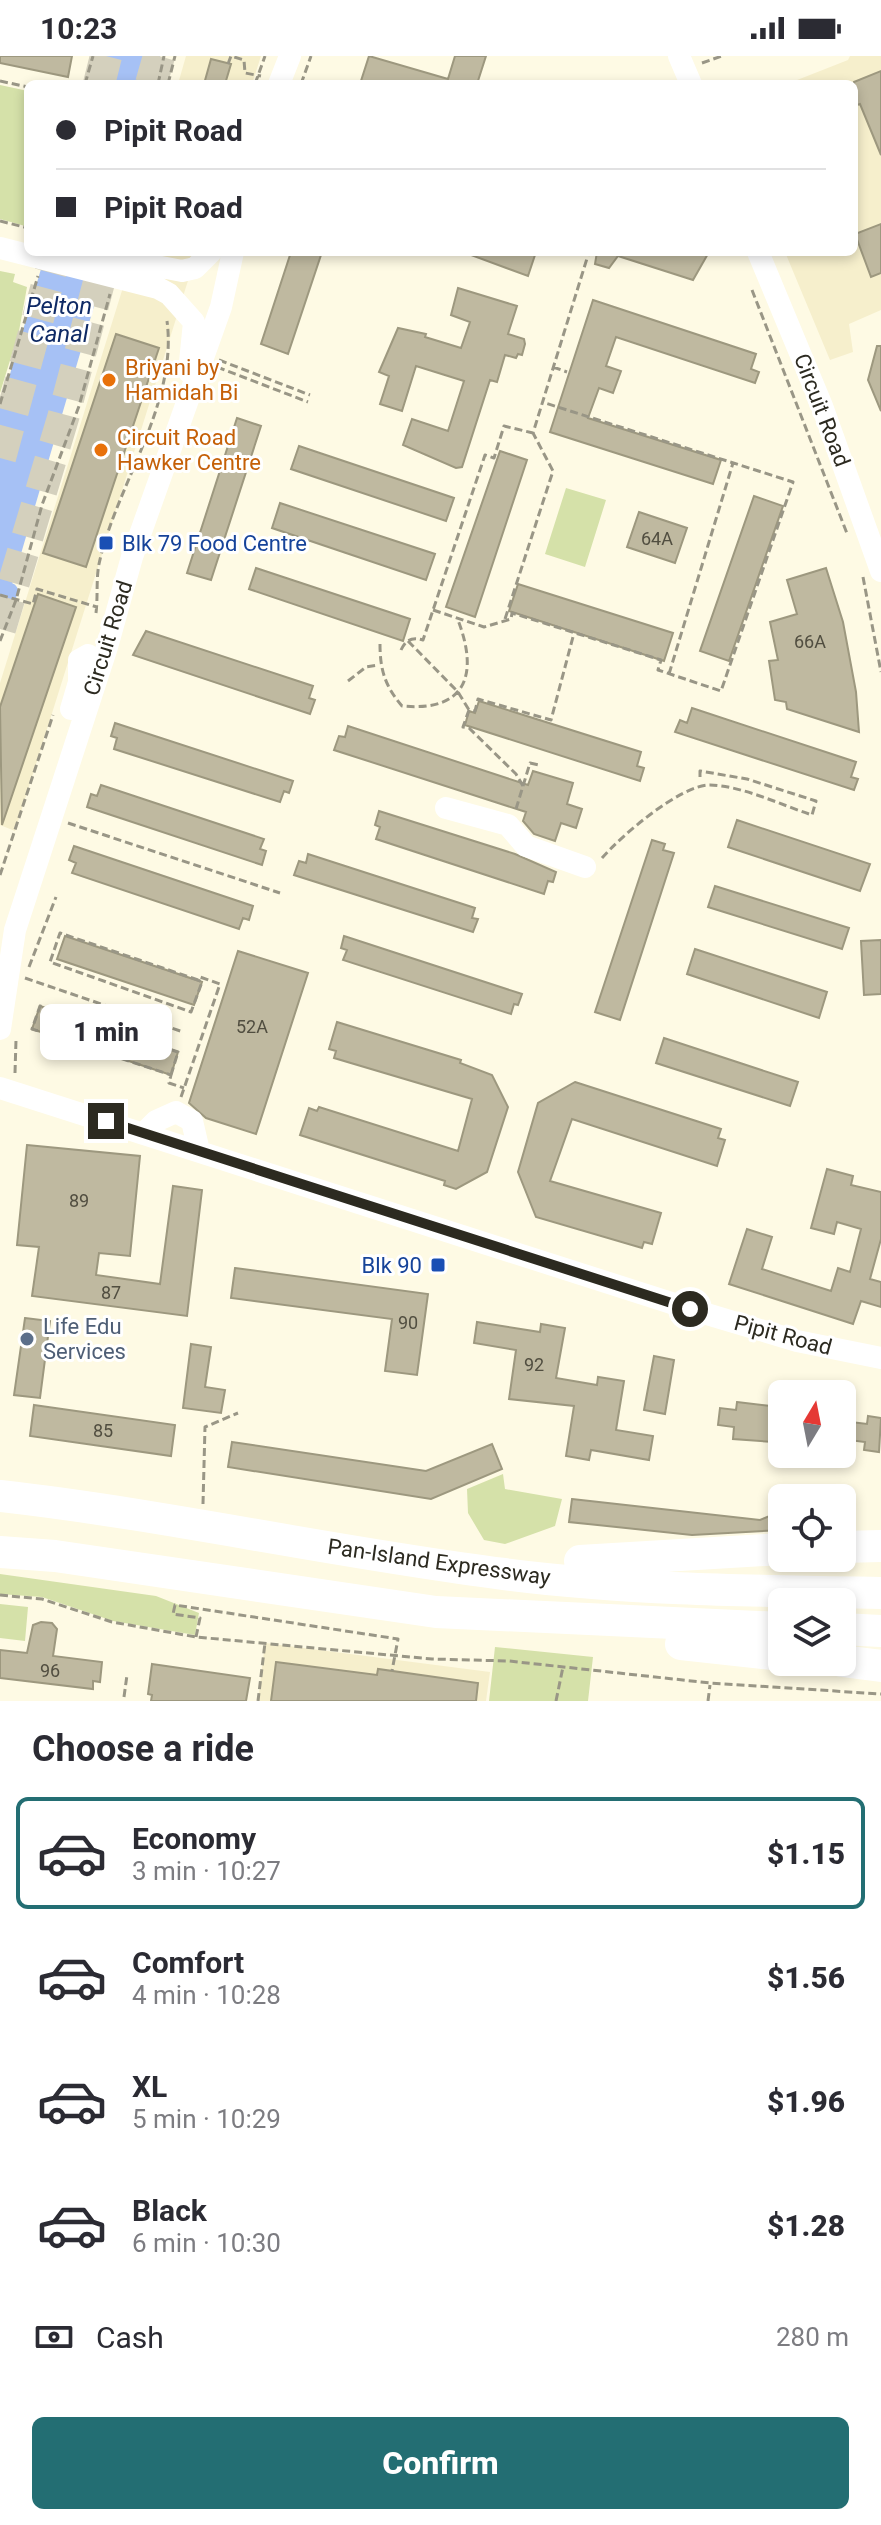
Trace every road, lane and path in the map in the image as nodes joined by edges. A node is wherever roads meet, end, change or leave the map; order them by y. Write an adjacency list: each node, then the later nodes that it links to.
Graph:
1 (93, 56): 11 (path)
2 (164, 56): 12 (path)
3 (175, 56): 13 (path)
4 (265, 56): 10 (path)
5 (290, 56): 16 (street)
6 (679, 56): 17 (street)
7 (722, 56): 8 (path)
8 (702, 63)
9 (228, 64): 10 (path)
10 (258, 75): 14 (path); 15 (path)
11 (86, 80)
12 (159, 80)
13 (169, 80)
14 (256, 80)
15 (270, 80)
16 (274, 80)
17 (689, 80)
18 (0, 81): 19 (path)
19 (24, 86)
20 (0, 221): 21 (path)
21 (24, 227)
22 (0, 232): 23 (street)
23 (24, 238)
24 (0, 248): 30 (street)
25 (88, 256): 31 (street)
26 (207, 256): 31 (street)
27 (232, 256): 42 (street, Circuit Road)
28 (588, 256): 36 (path)
29 (760, 256): 46 (street, Circuit Road)
30 (40, 265): 31 (street); 41 (path)
31 (108, 273): 42 (street); 48 (path)
32 (747, 277): 45 (path)
33 (165, 309): 49 (path)
34 (219, 360): 38 (path)
35 (217, 367): 39 (path)
36 (553, 367): 37 (path); 40 (path)
37 (567, 372)
38 (310, 395)
39 (308, 402)
40 (542, 402): 43 (path); 44 (path)
41 (0, 404)
42 (184, 404): 60 (street, Circuit Road)
43 (533, 433): 50 (path); 52 (path)
44 (733, 463): 62 (path); 62 (path)
45 (852, 548)
46 (872, 573): 61 (path)
47 (0, 595): 48 (path)
48 (16, 600): 49 (path); 55 (path)
49 (97, 607): 53 (path)
50 (433, 610): 51 (path); 56 (path)
51 (457, 618): 52 (path); 64 (path)
52 (505, 620): 54 (path)
53 (96, 621)
54 (574, 633): 62 (path); 66 (path)
55 (0, 641)
56 (408, 641): 58 (path); 64 (path)
57 (380, 644): 59 (path)
58 (401, 650)
59 (380, 665): 63 (path); 64 (path)
60 (100, 669): 77 (street); 81 (street, Circuit Road)
61 (881, 672)
62 (669, 674)
63 (348, 681)
64 (458, 692): 66 (path)
65 (55, 709): 74 (path)
66 (469, 710): 69 (path)
67 (539, 765): 69 (path)
68 (700, 777): 73 (path)
69 (523, 786): 72 (path)
70 (446, 808): 72 (street)
71 (61, 820): 75 (path)
72 (511, 827): 73 (street)
73 (585, 867)
74 (0, 875)
75 (280, 893)
76 (56, 897): 82 (path)
77 (0, 942)
78 (24, 961): 80 (path)
79 (198, 980): 79 (path); 86 (path)
80 (21, 987)
81 (8, 1028): 84 (path)
82 (183, 1032)
83 (171, 1075): 83 (path); 86 (path)
84 (26, 1079)
85 (0, 1088): 88 (street, Pipit Road)
86 (184, 1088): 87 (path)
87 (176, 1112): 88 (street); 89 (street)
88 (144, 1133): 89 (street, Pipit Road)
89 (199, 1151): 90 (street, Pipit Road)
90 (881, 1358)
91 (238, 1413): 92 (path)
92 (204, 1482)
93 (0, 1496): 98 (highway, Pan-Island Expressway)
94 (881, 1546): 95 (highway)
95 (856, 1547)
96 (768, 1550): 98 (highway)
97 (0, 1552): 101 (highway, Pan-Island Expressway)
98 (507, 1575): 99 (highway, Pan-Island Expressway)
99 (881, 1593)
100 (0, 1595): 105 (path)
101 (436, 1612): 102 (highway, Pan-Island Expressway); 107 (highway)
102 (768, 1627)
103 (856, 1630): 104 (highway)
104 (881, 1631)
105 (196, 1637): 106 (path); 108 (path)
106 (265, 1643): 108 (path); 117 (path)
107 (768, 1653)
108 (396, 1656): 111 (path); 112 (path)
109 (856, 1663): 110 (highway)
110 (881, 1666)
111 (563, 1667): 114 (path); 118 (path)
112 (392, 1671)
113 (127, 1675): 116 (path)
114 (710, 1683): 115 (path); 119 (path)
115 (881, 1694)
116 (124, 1697)
117 (258, 1701)
118 (556, 1701)
119 (708, 1701)

